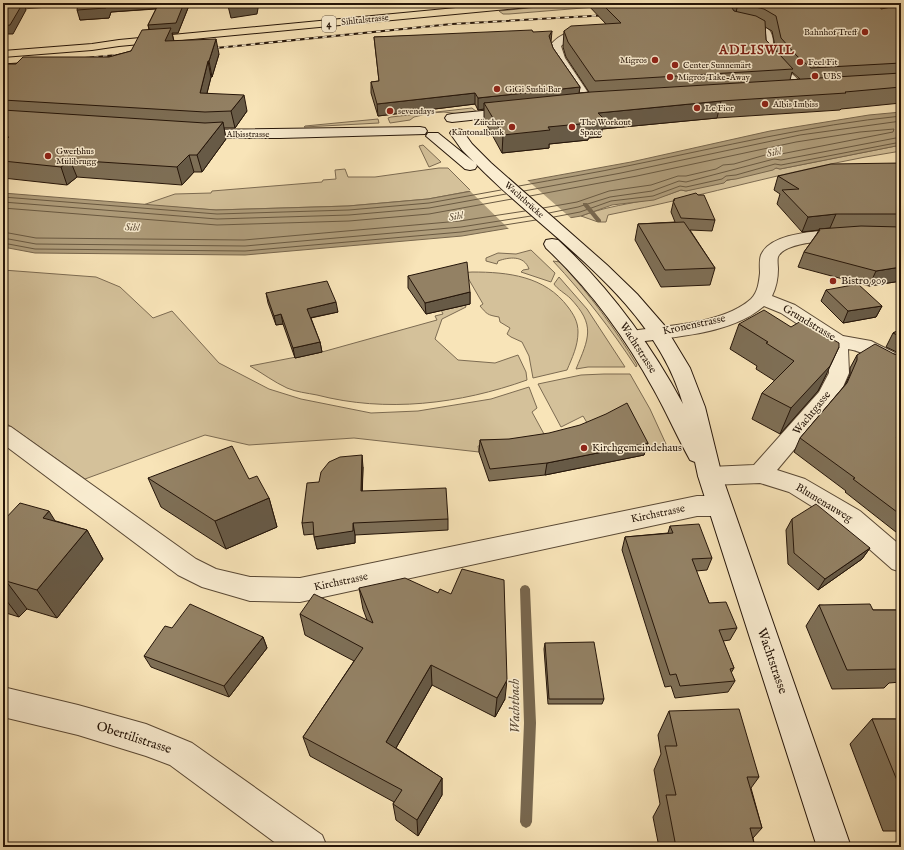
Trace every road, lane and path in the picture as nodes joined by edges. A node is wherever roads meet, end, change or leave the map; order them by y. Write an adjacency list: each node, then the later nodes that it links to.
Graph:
1 (55, 3): 3 (street)
2 (539, 3): 6 (main road, Sihltalstrasse / 4)
3 (3, 7)
4 (735, 22): 11 (street)
5 (592, 30): 14 (street)
6 (119, 43): 7 (main road, Sihltalstrasse / 4); 8 (main road, Sihltalstrasse / 4)
7 (3, 49)
8 (39, 51): 9 (street)
9 (3, 55)
10 (817, 89): 11 (street)
11 (803, 90): 12 (street)
12 (789, 91)
13 (603, 102): 14 (street)
14 (589, 103): 15 (street)
15 (574, 105)
16 (528, 110): 17 (street)
17 (453, 123): 19 (street); 20 (street)
18 (182, 133): 19 (street, Albisstrasse)
19 (433, 136): 20 (street)
20 (479, 167): 21 (street, Wachtbrücke)
21 (553, 235): 24 (street, Wachtstrasse); 25 (street, Wachtstrasse)
22 (901, 235): 23 (street)
23 (762, 299): 24 (street, Kronenstrasse); 26 (street, Grundstrasse)
24 (659, 332): 25 (street, Kronenstrasse); 30 (street, Wachtstrasse)
25 (632, 337): 30 (street, Wachtstrasse)
26 (838, 342): 27 (street, Grundstrasse); 29 (street, Wachtgasse)
27 (901, 364)
28 (3, 433): 31 (street, Kirchstrasse)
29 (760, 474): 30 (street, Blumenauweg); 32 (street, Blumenauweg)
30 (710, 476): 31 (street, Wachtstrasse)
31 (720, 506): 35 (street, Wachtstrasse)
32 (901, 561)
33 (3, 702): 34 (street, Obertilistrasse)
34 (310, 847)
35 (834, 847)

